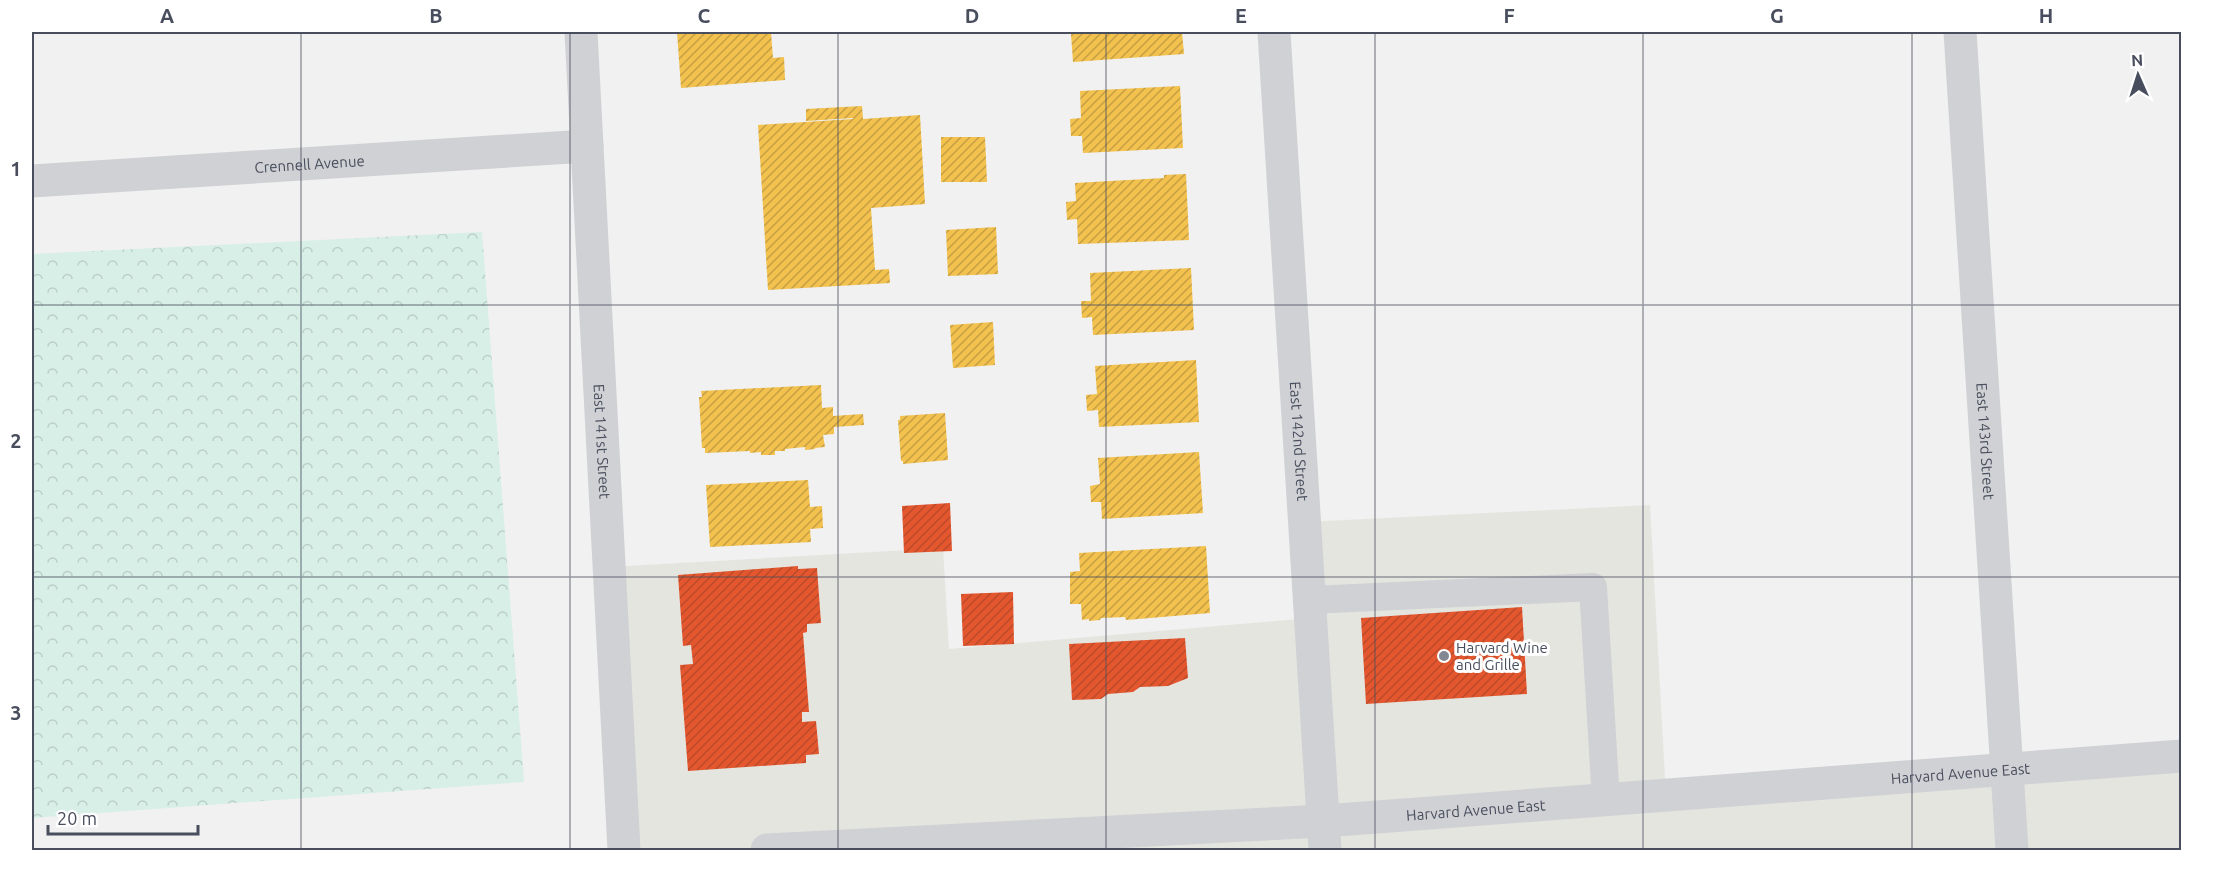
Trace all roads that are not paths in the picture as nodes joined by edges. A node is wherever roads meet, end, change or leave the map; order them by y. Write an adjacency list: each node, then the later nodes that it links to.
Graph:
1 (581, 32): 4 (street, East 141st Street)
2 (1274, 32): 6 (street, East 142nd Street)
3 (1960, 32): 8 (street, East 143rd Street)
4 (587, 146): 5 (street, Crennell Avenue); 12 (street, East 141st Street)
5 (32, 181)
6 (1310, 600): 9 (lane); 10 (street, East 142nd Street)
7 (2181, 756): 8 (main road, Harvard Avenue East)
8 (2008, 770): 9 (main road, Harvard Avenue East); 14 (street, East 143rd Street)
9 (1606, 801): 10 (main road, Harvard Avenue East)
10 (1324, 836): 11 (main road, Harvard Avenue East)
11 (999, 844): 13 (main road, Harvard Avenue East)
12 (624, 850)
13 (767, 850)
14 (2012, 850)

